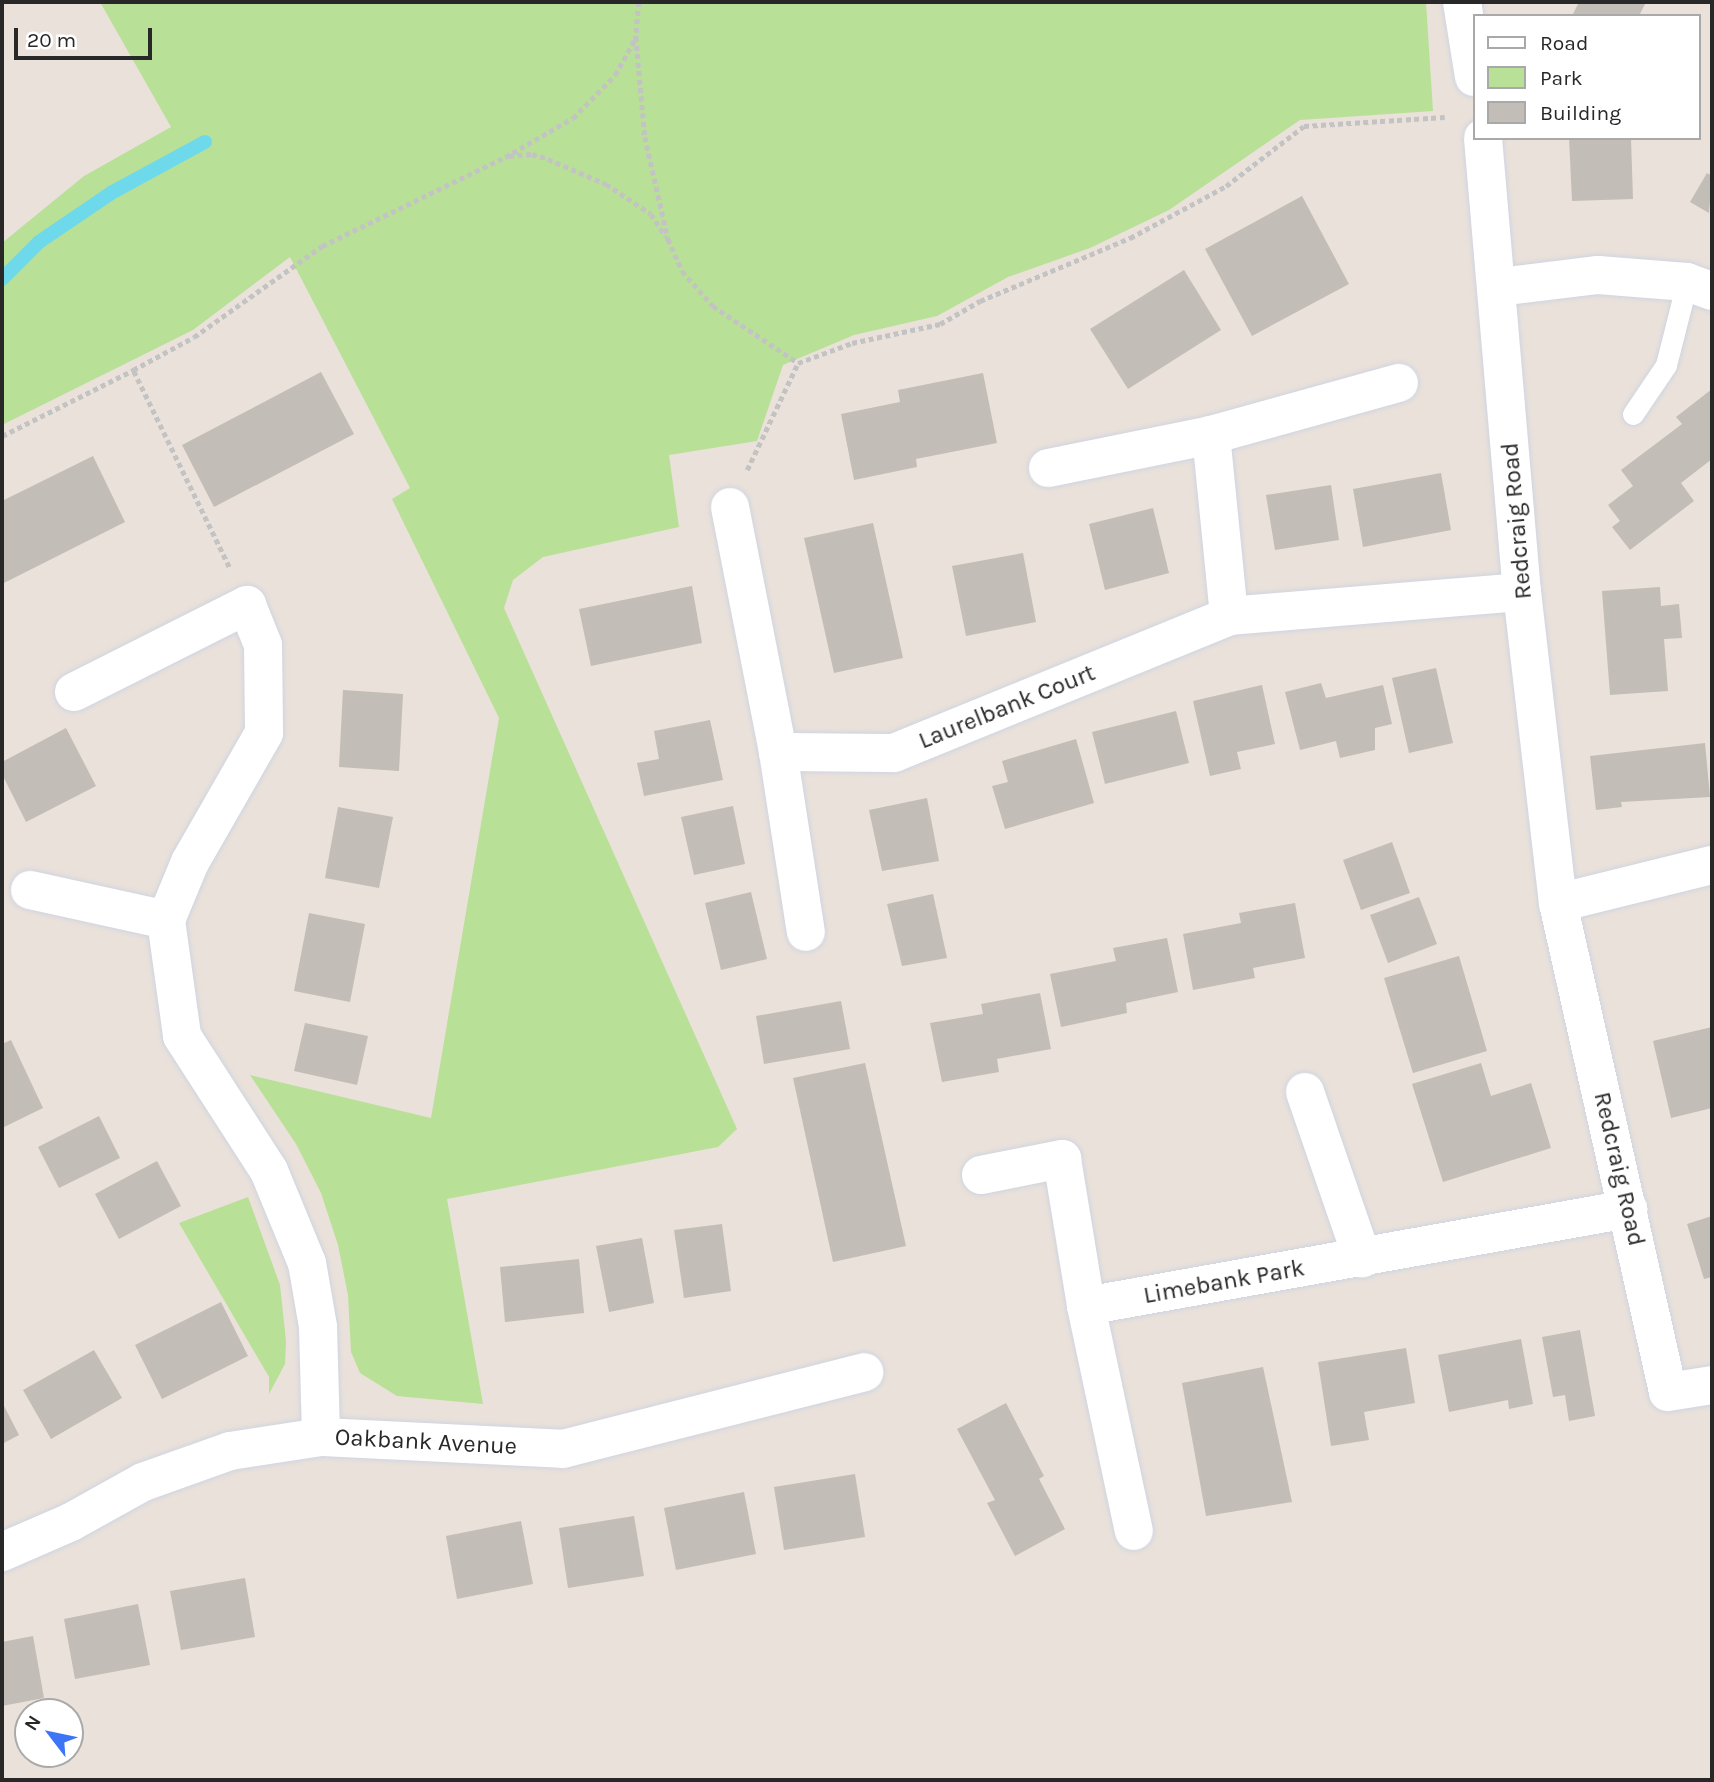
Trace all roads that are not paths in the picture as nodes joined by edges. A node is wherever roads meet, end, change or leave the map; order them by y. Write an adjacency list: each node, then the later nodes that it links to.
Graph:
1 (1462, 2): 2 (street)
2 (1472, 64)
3 (1483, 140): 5 (street, Redcraig Road)
4 (1700, 286): 5 (street); 7 (lane)
5 (1499, 288): 11 (street, Redcraig Road)
6 (1399, 383): 8 (street)
7 (1633, 414)
8 (1211, 435): 9 (street); 12 (street)
9 (1048, 468)
10 (730, 507): 14 (street)
11 (1522, 592): 12 (street, Laurelbank Court); 17 (street, Redcraig Road)
12 (1229, 616): 14 (street, Laurelbank Court)
13 (74, 692): 18 (street)
14 (778, 752): 19 (street)
15 (1712, 865): 17 (street)
16 (30, 890): 18 (street)
17 (1558, 903): 22 (street, Redcraig Road)
18 (166, 920): 27 (street)
19 (806, 932)
20 (1305, 1092): 23 (street)
21 (981, 1175): 24 (street)
22 (1628, 1209): 23 (street, Limebank Park); 26 (street, Redcraig Road)
23 (1362, 1258): 24 (street, Limebank Park)
24 (1086, 1307): 28 (street)
25 (863, 1372): 27 (street, Oakbank Avenue)
26 (1712, 1385)
27 (321, 1437): 29 (street, Oakbank Avenue)
28 (1134, 1531)
29 (2, 1552)

